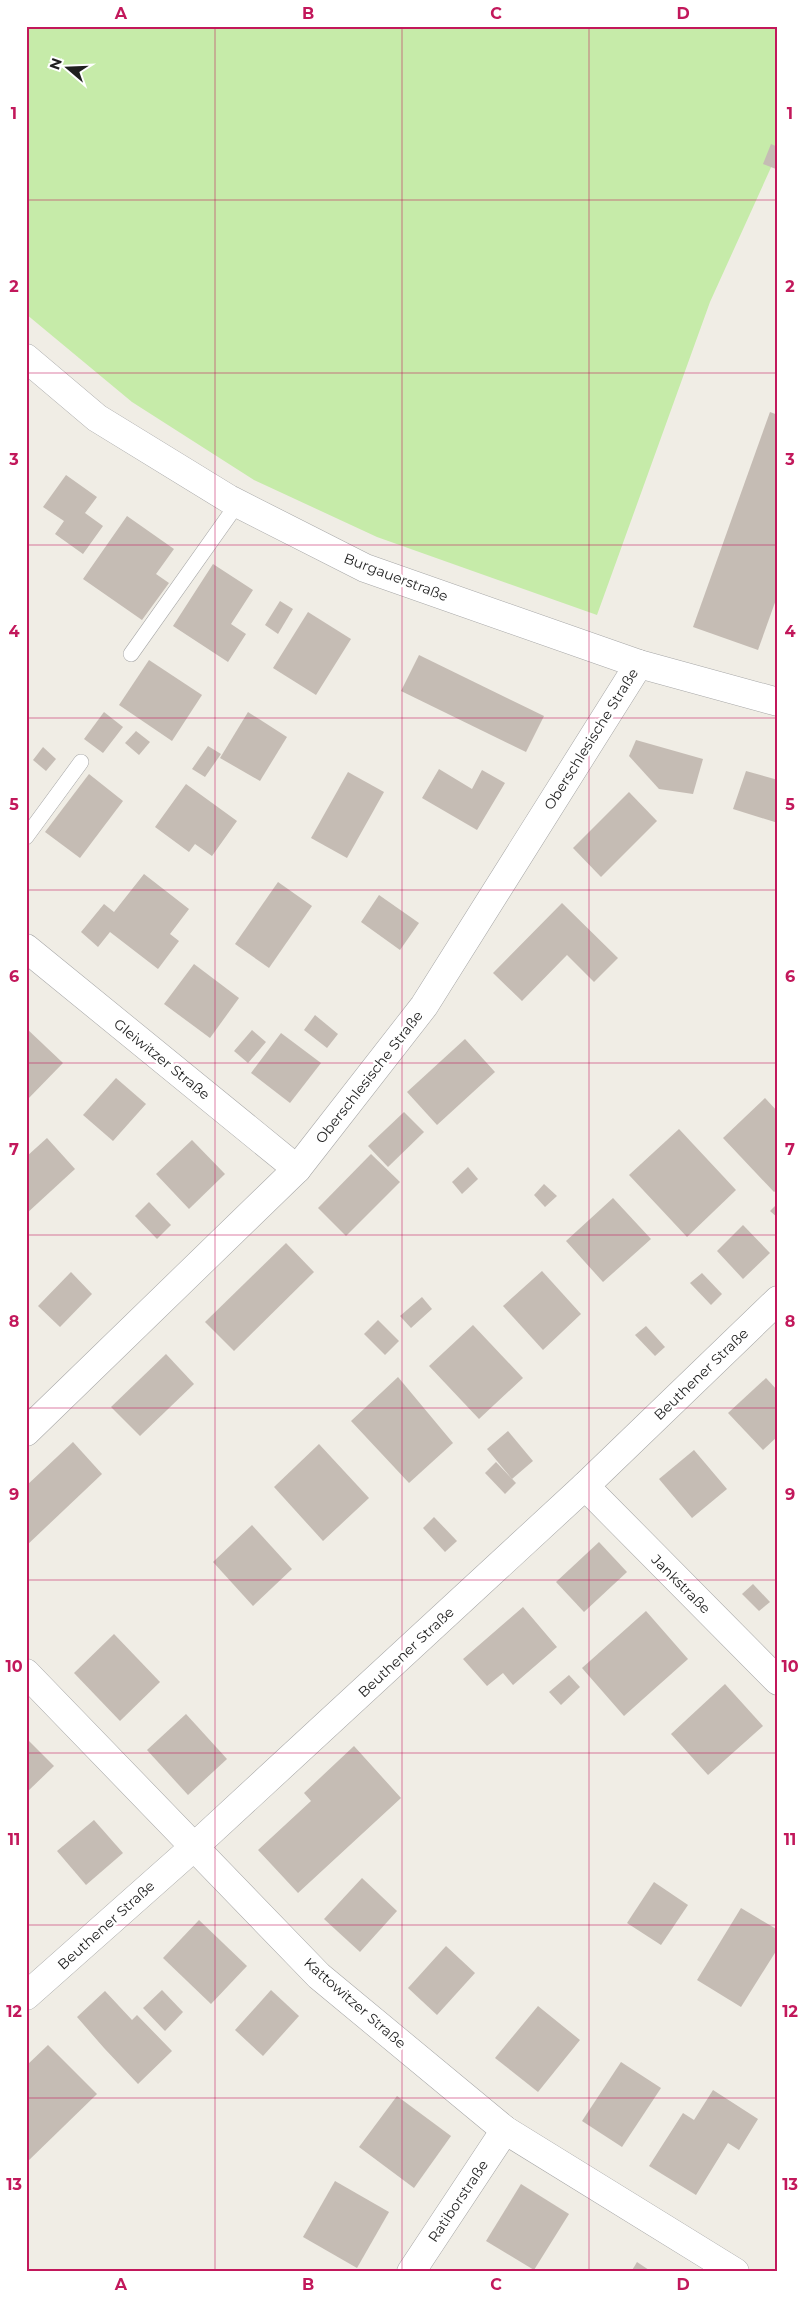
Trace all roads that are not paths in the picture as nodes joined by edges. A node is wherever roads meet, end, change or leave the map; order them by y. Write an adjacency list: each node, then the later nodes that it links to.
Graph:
1 (26, 358): 2 (street, Burgauerstraße)
2 (238, 503): 3 (lane); 4 (street, Burgauerstraße)
3 (131, 654)
4 (639, 664): 5 (street, Burgauerstraße); 9 (street, Oberschlesische Straße)
5 (778, 702)
6 (80, 762): 7 (lane)
7 (26, 836)
8 (26, 948): 9 (street, Gleiwitzer Straße)
9 (297, 1169): 11 (street, Oberschlesische Straße)
10 (778, 1300): 12 (street, Beuthener Straße)
11 (26, 1432)
12 (585, 1486): 14 (street, Jankstraße); 15 (street, Beuthener Straße)
13 (26, 1672): 15 (street, Kattowitzer Straße)
14 (778, 1681)
15 (194, 1847): 16 (street, Beuthener Straße); 17 (street, Kattowitzer Straße)
16 (26, 1996)
17 (505, 2130): 18 (street, Ratiborstraße); 19 (street, Kattowitzer Straße)
18 (411, 2272)
19 (734, 2272)

